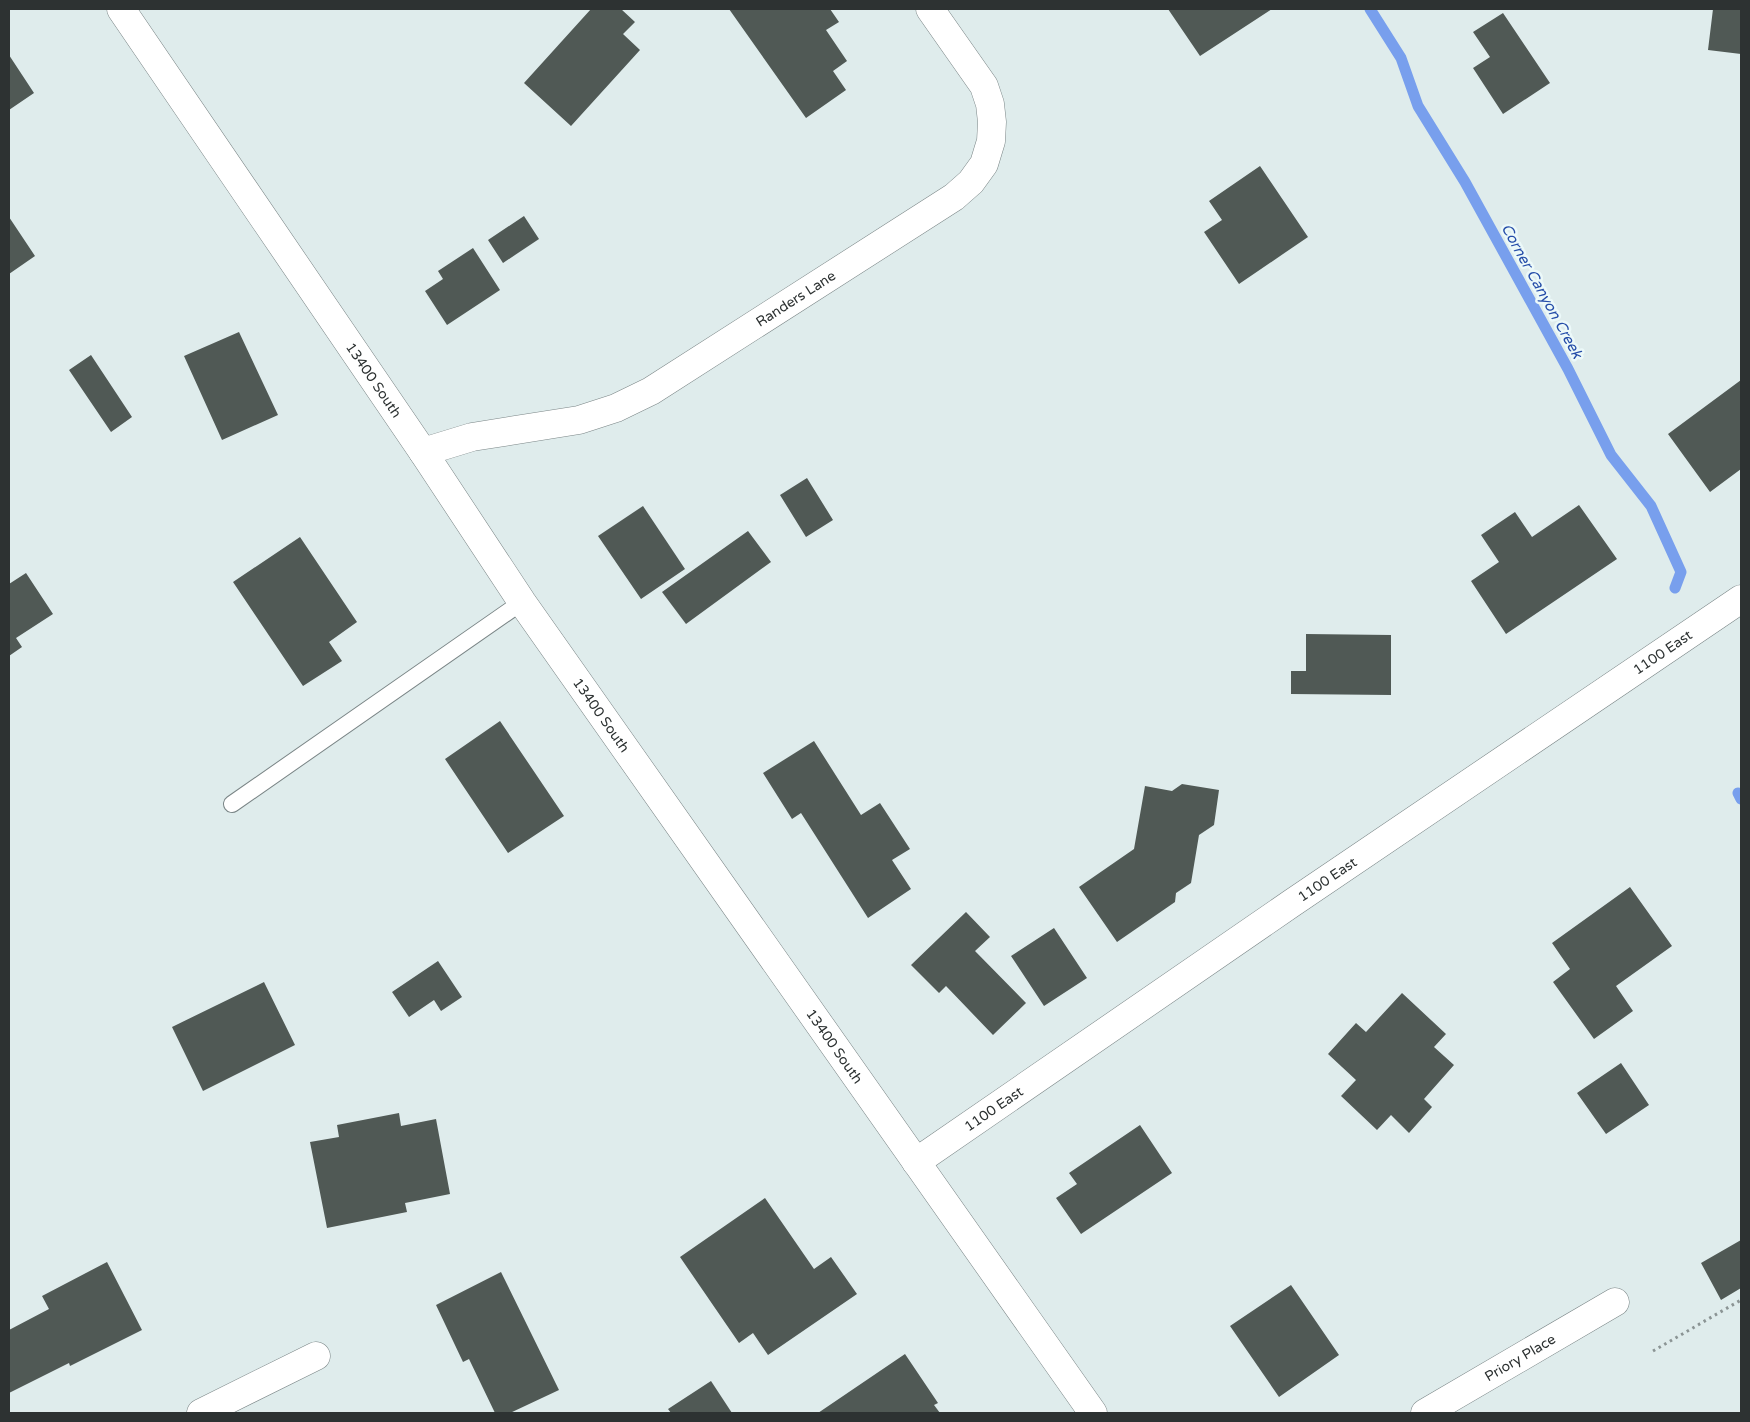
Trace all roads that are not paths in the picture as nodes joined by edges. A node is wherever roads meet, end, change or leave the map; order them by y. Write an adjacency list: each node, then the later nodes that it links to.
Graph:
1 (121, 9): 3 (street, 13400 South)
2 (930, 9): 3 (street, Randers Lane)
3 (424, 452): 5 (street, 13400 South)
4 (1741, 599): 7 (street, 1100 East)
5 (522, 602): 6 (lane); 7 (street, 13400 South)
6 (232, 804)
7 (916, 1162): 11 (street, 13400 South)
8 (1615, 1302): 12 (street, Priory Place)
9 (316, 1356): 10 (street)
10 (201, 1413)
11 (1093, 1413)
12 (1425, 1413)

